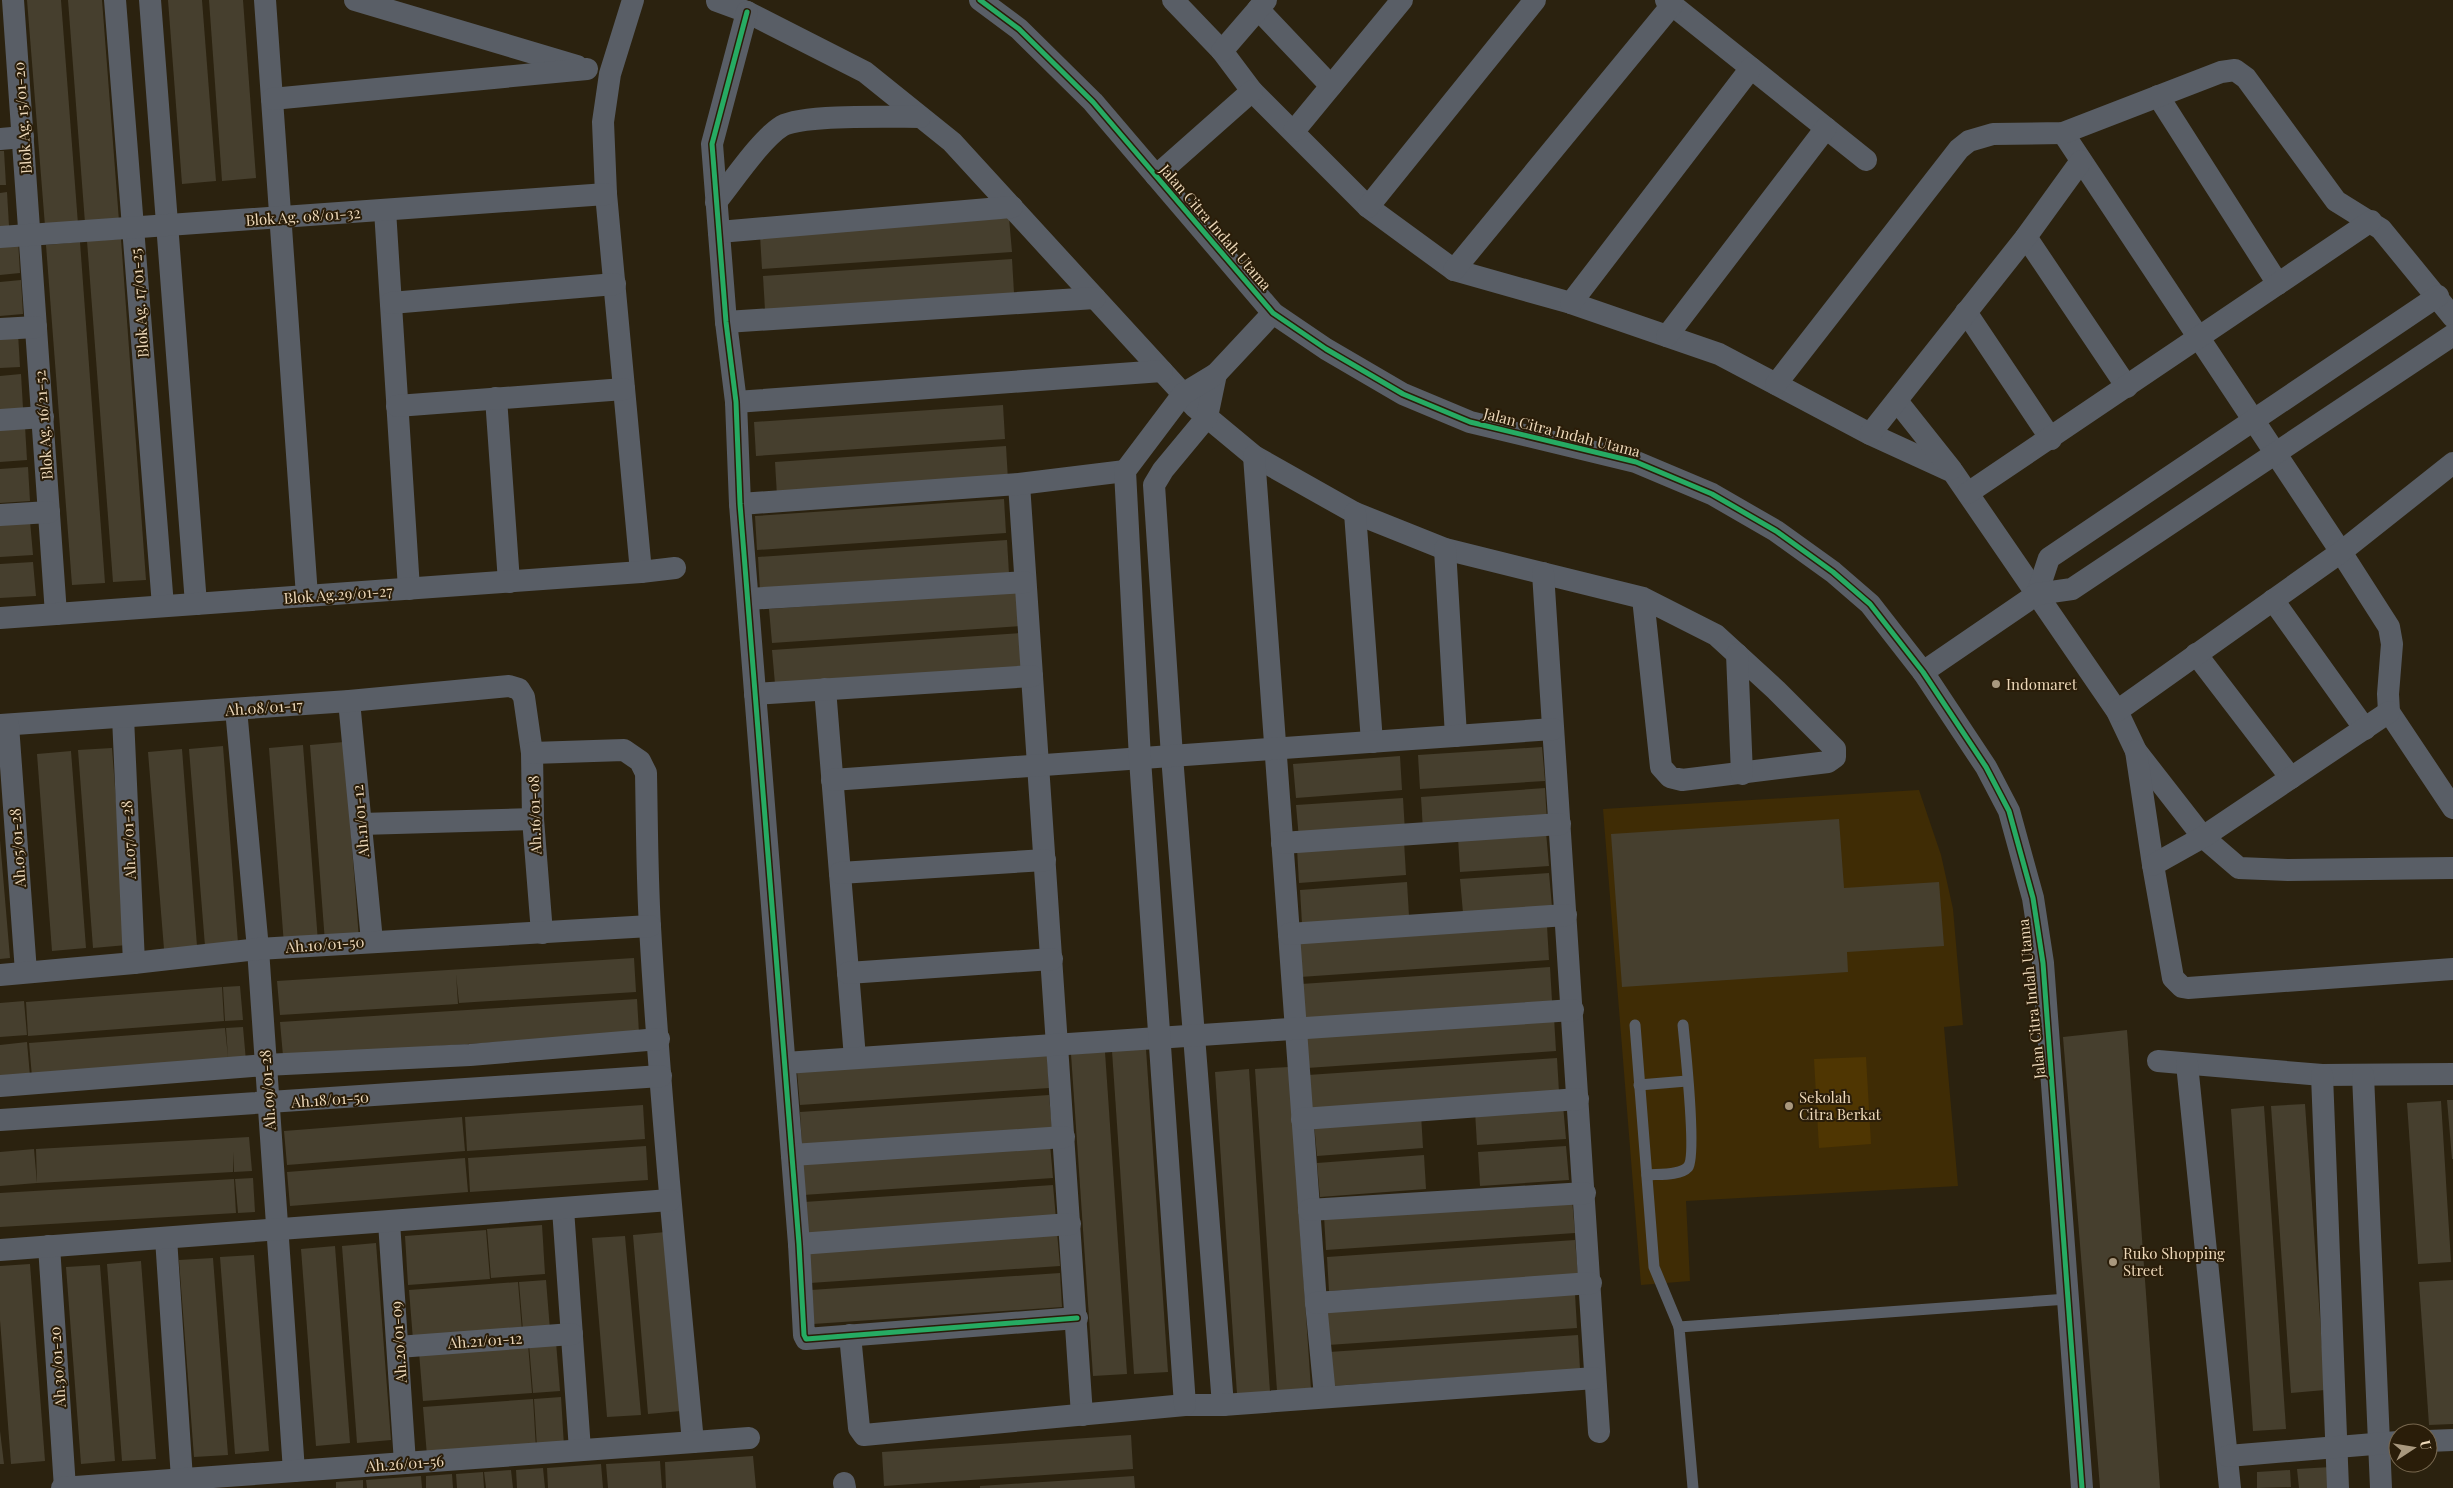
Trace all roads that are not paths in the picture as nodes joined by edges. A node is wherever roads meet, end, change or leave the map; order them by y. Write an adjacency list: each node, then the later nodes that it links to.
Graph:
1 (13, 0): 15 (street, Blok Ag. 15/01-20)
2 (115, 0): 41 (street, Blok Ag. 17/01-25)
3 (150, 0): 40 (street)
4 (265, 0): 23 (street)
5 (355, 0): 18 (street)
6 (633, 0): 19 (street)
7 (980, 0): 32 (street, Jalan Citra Indah Utama)
8 (1173, 0): 16 (street)
9 (1402, 0): 20 (street)
10 (1535, 0): 36 (street)
11 (716, 1): 14 (street)
12 (1670, 2): 17 (street); 46 (street)
13 (1262, 5): 16 (street); 20 (street)
14 (747, 12): 24 (street); 34 (street)
15 (8, 51): 28 (street, Blok Ag. 15/01-20)
16 (1222, 51): 21 (street)
17 (1751, 68): 25 (street); 52 (street)
18 (588, 69): 19 (street); 23 (street)
19 (610, 74): 33 (street)
20 (1332, 86): 26 (street)
21 (1252, 91): 26 (street); 32 (street)
22 (2158, 96): 27 (street); 39 (street); 48 (street)
23 (272, 99): 38 (street)
24 (920, 116): 34 (street); 35 (street)
25 (1826, 128): 30 (street); 60 (street)
26 (1294, 131): 36 (street)
27 (2063, 132): 31 (street); 64 (street)
28 (23, 137): 29 (street); 43 (street, Blok Ag. 15/01-20)
29 (0, 139)
30 (1866, 160)
31 (2081, 161): 45 (street); 61 (street)
32 (1156, 176): 54 (street, Jalan Citra Indah Utama)
33 (606, 194): 37 (street, Blok Ag. 08/01-32); 47 (street)
34 (716, 202): 42 (street)
35 (1012, 207): 42 (street); 50 (street)
36 (1368, 207): 46 (street)
37 (385, 210): 38 (street, Blok Ag. 08/01-32); 51 (street)
38 (281, 217): 40 (street, Blok Ag. 08/01-32); 98 (street)
39 (2371, 221): 48 (street); 49 (street)
40 (167, 225): 41 (street, Blok Ag. 08/01-32); 102 (street)
41 (133, 228): 43 (street, Blok Ag. 08/01-32); 103 (street, Blok Ag. 17/01-25)
42 (719, 232): 56 (street)
43 (30, 235): 44 (street, Blok Ag. 08/01-32); 57 (street, Blok Ag. 16/21-52)
44 (0, 237)
45 (2026, 237): 53 (street); 65 (street)
46 (1454, 270): 52 (street)
47 (615, 284): 51 (street); 66 (street)
48 (2278, 284): 61 (street)
49 (2438, 296): 55 (street); 75 (street)
50 (1096, 298): 56 (street); 62 (street)
51 (391, 303): 71 (street)
52 (1571, 303): 60 (street)
53 (1966, 312): 69 (street); 77 (street)
54 (1273, 313): 63 (street); 108 (street, Jalan Citra Indah Utama)
55 (2453, 317)
56 (726, 322): 70 (street)
57 (36, 327): 58 (street); 72 (street, Blok Ag. 16/21-52)
58 (0, 329)
59 (2453, 335): 78 (street)
60 (1667, 336): 64 (street)
61 (2199, 337): 65 (street); 75 (street)
62 (1162, 371): 67 (street); 70 (street)
63 (1216, 374): 67 (street); 73 (street)
64 (1776, 384): 76 (street)
65 (2127, 387): 77 (street)
66 (624, 389): 68 (street); 92 (street)
67 (1183, 394): 73 (street); 81 (street)
68 (496, 398): 71 (street); 94 (street)
69 (1897, 401): 76 (street); 82 (street)
70 (736, 402): 85 (street)
71 (397, 406): 96 (street)
72 (42, 417): 74 (street); 86 (street, Blok Ag. 16/21-52)
73 (1207, 417): 79 (street); 126 (street)
74 (0, 420)
75 (2253, 422): 78 (street); 97 (street)
76 (1870, 434): 82 (street)
77 (2051, 439): 84 (street)
78 (2275, 452): 90 (street); 97 (street)
79 (1254, 456): 87 (street); 123 (street)
80 (2453, 463): 90 (street)
81 (1125, 470): 83 (street); 127 (street)
82 (1953, 472): 84 (street)
83 (1019, 484): 85 (street); 95 (street)
84 (1968, 493): 97 (street)
85 (740, 504): 100 (street)
86 (49, 512): 88 (street); 104 (street, Blok Ag. 16/21-52)
87 (1355, 513): 89 (street); 122 (street)
88 (0, 515)
89 (1445, 549): 93 (street); 121 (street)
90 (2341, 552): 101 (street); 116 (street)
91 (675, 568): 92 (street, Blok Ag.29/01-27)
92 (641, 572): 94 (street, Blok Ag.29/01-27)
93 (1543, 573): 99 (street); 119 (street)
94 (509, 582): 96 (street, Blok Ag.29/01-27)
95 (1025, 582): 100 (street); 109 (street)
96 (408, 589): 98 (street, Blok Ag.29/01-27)
97 (2037, 594): 108 (street); 115 (street)
98 (307, 596): 102 (street, Blok Ag.29/01-27)
99 (1643, 598): 106 (street); 129 (street)
100 (748, 599): 111 (street)
101 (2273, 600): 107 (street); 120 (street)
102 (196, 604): 103 (street, Blok Ag.29/01-27)
103 (163, 606): 104 (street, Blok Ag.29/01-27)
104 (56, 614): 105 (street, Blok Ag.29/01-27)
105 (0, 618)
106 (1736, 654): 129 (street); 129 (street)
107 (2196, 654): 115 (street); 130 (street)
108 (1922, 672): 193 (street, Jalan Citra Indah Utama)
109 (1032, 676): 110 (street); 128 (street)
110 (825, 689): 111 (street); 131 (street)
111 (755, 694): 164 (street)
112 (524, 697): 113 (street, Ah.08/01-17); 125 (street, Ah.16/01-08)
113 (349, 701): 114 (street, Ah.08/01-17); 134 (street, Ah.11/01-12)
114 (236, 709): 117 (street, Ah.08/01-17); 147 (street, Ah.09/01-28)
115 (2117, 711): 124 (street)
116 (2389, 712): 120 (street); 132 (street)
117 (123, 717): 118 (street, Ah.08/01-17); 149 (street, Ah.07/01-28)
118 (4, 725): 151 (street, Ah.05/01-28)
119 (1554, 729): 121 (street); 135 (street)
120 (2365, 729): 130 (street)
121 (1456, 736): 122 (street)
122 (1372, 742): 123 (street)
123 (1275, 749): 126 (street); 137 (street)
124 (2136, 751): 136 (street); 139 (street)
125 (532, 752): 133 (street, Ah.16/01-08); 143 (street)
126 (1172, 756): 127 (street); 158 (street)
127 (1140, 758): 128 (street); 159 (street)
128 (1038, 766): 131 (street); 138 (street)
129 (1742, 774)
130 (2291, 778): 136 (street)
131 (832, 780): 141 (street)
132 (2453, 808)
133 (533, 819): 134 (street); 144 (street, Ah.16/01-08)
134 (360, 824): 146 (street, Ah.11/01-12)
135 (1560, 824): 137 (street); 142 (street)
136 (2203, 837): 139 (street); 140 (street)
137 (1282, 843): 145 (street)
138 (1045, 860): 141 (street); 148 (street)
139 (2153, 865): 150 (street)
140 (2453, 868)
141 (840, 873): 152 (street)
142 (1566, 915): 145 (street); 154 (street)
143 (650, 926): 144 (street, Ah.10/01-50); 160 (street)
144 (542, 933): 146 (street, Ah.10/01-50)
145 (1289, 934): 157 (street)
146 (372, 941): 147 (street, Ah.10/01-50)
147 (258, 949): 149 (street, Ah.10/01-50); 166 (street, Ah.09/01-28)
148 (1052, 959): 152 (street); 161 (street)
149 (134, 963): 151 (street, Ah.10/01-50)
150 (2453, 969)
151 (26, 972): 153 (street, Ah.10/01-50)
152 (848, 973): 162 (street)
153 (0, 974)
154 (1572, 1010): 157 (street); 174 (street)
155 (1635, 1025): 173 (lane)
156 (1684, 1025): 171 (lane)
157 (1296, 1029): 158 (street); 176 (street)
158 (1193, 1036): 159 (street); 203 (street)
159 (1159, 1038): 161 (street); 202 (street)
160 (659, 1039): 166 (street); 170 (street)
161 (1058, 1045): 162 (street); 178 (street)
162 (856, 1058): 164 (street)
163 (2158, 1061): 165 (street)
164 (784, 1063): 179 (street)
165 (2187, 1064): 168 (street); 213 (street)
166 (265, 1065): 172 (street); 175 (street, Ah.09/01-28)
167 (2453, 1074): 169 (street)
168 (2322, 1075): 169 (street); 211 (street)
169 (2363, 1075): 210 (street)
170 (661, 1076): 175 (street, Ah.18/01-50); 182 (street)
171 (1687, 1081): 173 (lane); 180 (lane)
172 (0, 1086)
173 (1639, 1086): 180 (lane)
174 (1578, 1099): 176 (street); 181 (street)
175 (268, 1103): 177 (street, Ah.18/01-50); 187 (street, Ah.09/01-28)
176 (1302, 1119): 184 (street)
177 (0, 1120)
178 (1064, 1137): 179 (street); 186 (street)
179 (792, 1155): 189 (street)
180 (1646, 1175): 196 (lane)
181 (1585, 1193): 184 (street); 192 (street)
182 (670, 1200): 183 (street); 209 (street)
183 (564, 1209): 185 (street); 197 (street)
184 (1309, 1210): 194 (street)
185 (389, 1222): 187 (street); 199 (street, Ah.20/01-09)
186 (1070, 1224): 189 (street); 195 (street)
187 (277, 1230): 188 (street); 215 (street, Ah.09/01-28)
188 (166, 1238): 190 (street); 216 (street)
189 (799, 1244): 198 (street)
190 (49, 1246): 191 (street); 217 (street, Ah.30/01-20)
191 (0, 1250)
192 (1591, 1283): 194 (street); 200 (street)
193 (2068, 1299): 196 (lane); 219 (street, Jalan Citra Indah Utama)
194 (1316, 1303): 201 (street)
195 (1077, 1318): 198 (street); 204 (street)
196 (1679, 1327): 218 (lane)
197 (572, 1334): 199 (street, Ah.21/01-12); 212 (street)
198 (850, 1335): 204 (street)
199 (398, 1347): 214 (street, Ah.20/01-09)
200 (1595, 1378): 201 (street); 205 (street)
201 (1325, 1396): 203 (street)
202 (1186, 1405): 203 (street); 204 (street)
203 (1223, 1405)
204 (1082, 1415)
205 (1600, 1432)
206 (749, 1438): 209 (street, Ah.26/01-56)
207 (2453, 1440): 208 (street)
208 (2438, 1441)
209 (693, 1442): 212 (street, Ah.26/01-56)
210 (2388, 1443): 211 (street); 222 (street)
211 (2335, 1446): 213 (street); 221 (street)
212 (580, 1450): 214 (street, Ah.26/01-56)
213 (2228, 1456): 220 (street)
214 (406, 1463): 215 (street, Ah.26/01-56)
215 (294, 1471): 216 (street, Ah.26/01-56)
216 (182, 1479): 217 (street, Ah.26/01-56)
217 (63, 1488)
218 (1694, 1488)
219 (2082, 1488)
220 (2230, 1488)
221 (2338, 1488)
222 (2381, 1488)

